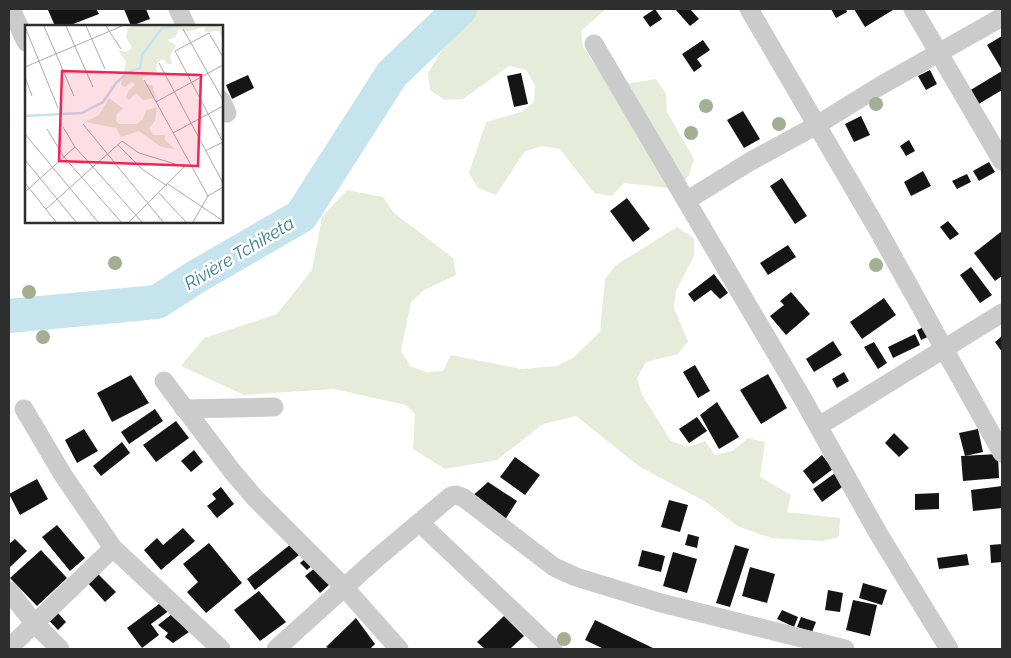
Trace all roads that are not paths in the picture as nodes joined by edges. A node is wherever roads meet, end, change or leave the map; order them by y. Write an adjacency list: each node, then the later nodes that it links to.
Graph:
1 (11, 9): 7 (street)
2 (178, 9): 6 (street)
3 (749, 9): 10 (street)
4 (913, 9): 9 (street)
5 (1002, 16): 9 (street)
6 (186, 25)
7 (25, 40)
8 (594, 44): 12 (street)
9 (939, 54): 10 (street); 11 (street)
10 (817, 125): 12 (street); 14 (street)
11 (1002, 161)
12 (686, 201): 19 (street)
13 (1002, 313): 14 (street)
14 (946, 349): 19 (street); 20 (street)
15 (164, 381): 17 (street)
16 (274, 407): 17 (street)
17 (184, 408): 23 (street)
18 (24, 409): 22 (street)
19 (819, 426): 26 (street)
20 (1002, 453)
21 (420, 522): 23 (street); 32 (street); 33 (street)
22 (113, 548): 25 (street); 29 (street)
23 (344, 587): 30 (street); 31 (street)
24 (9, 591): 25 (street)
25 (35, 624): 27 (street); 28 (street)
26 (940, 645)
27 (9, 648)
28 (60, 649)
29 (221, 649)
30 (276, 649)
31 (399, 649)
32 (553, 649)
33 (845, 649)

